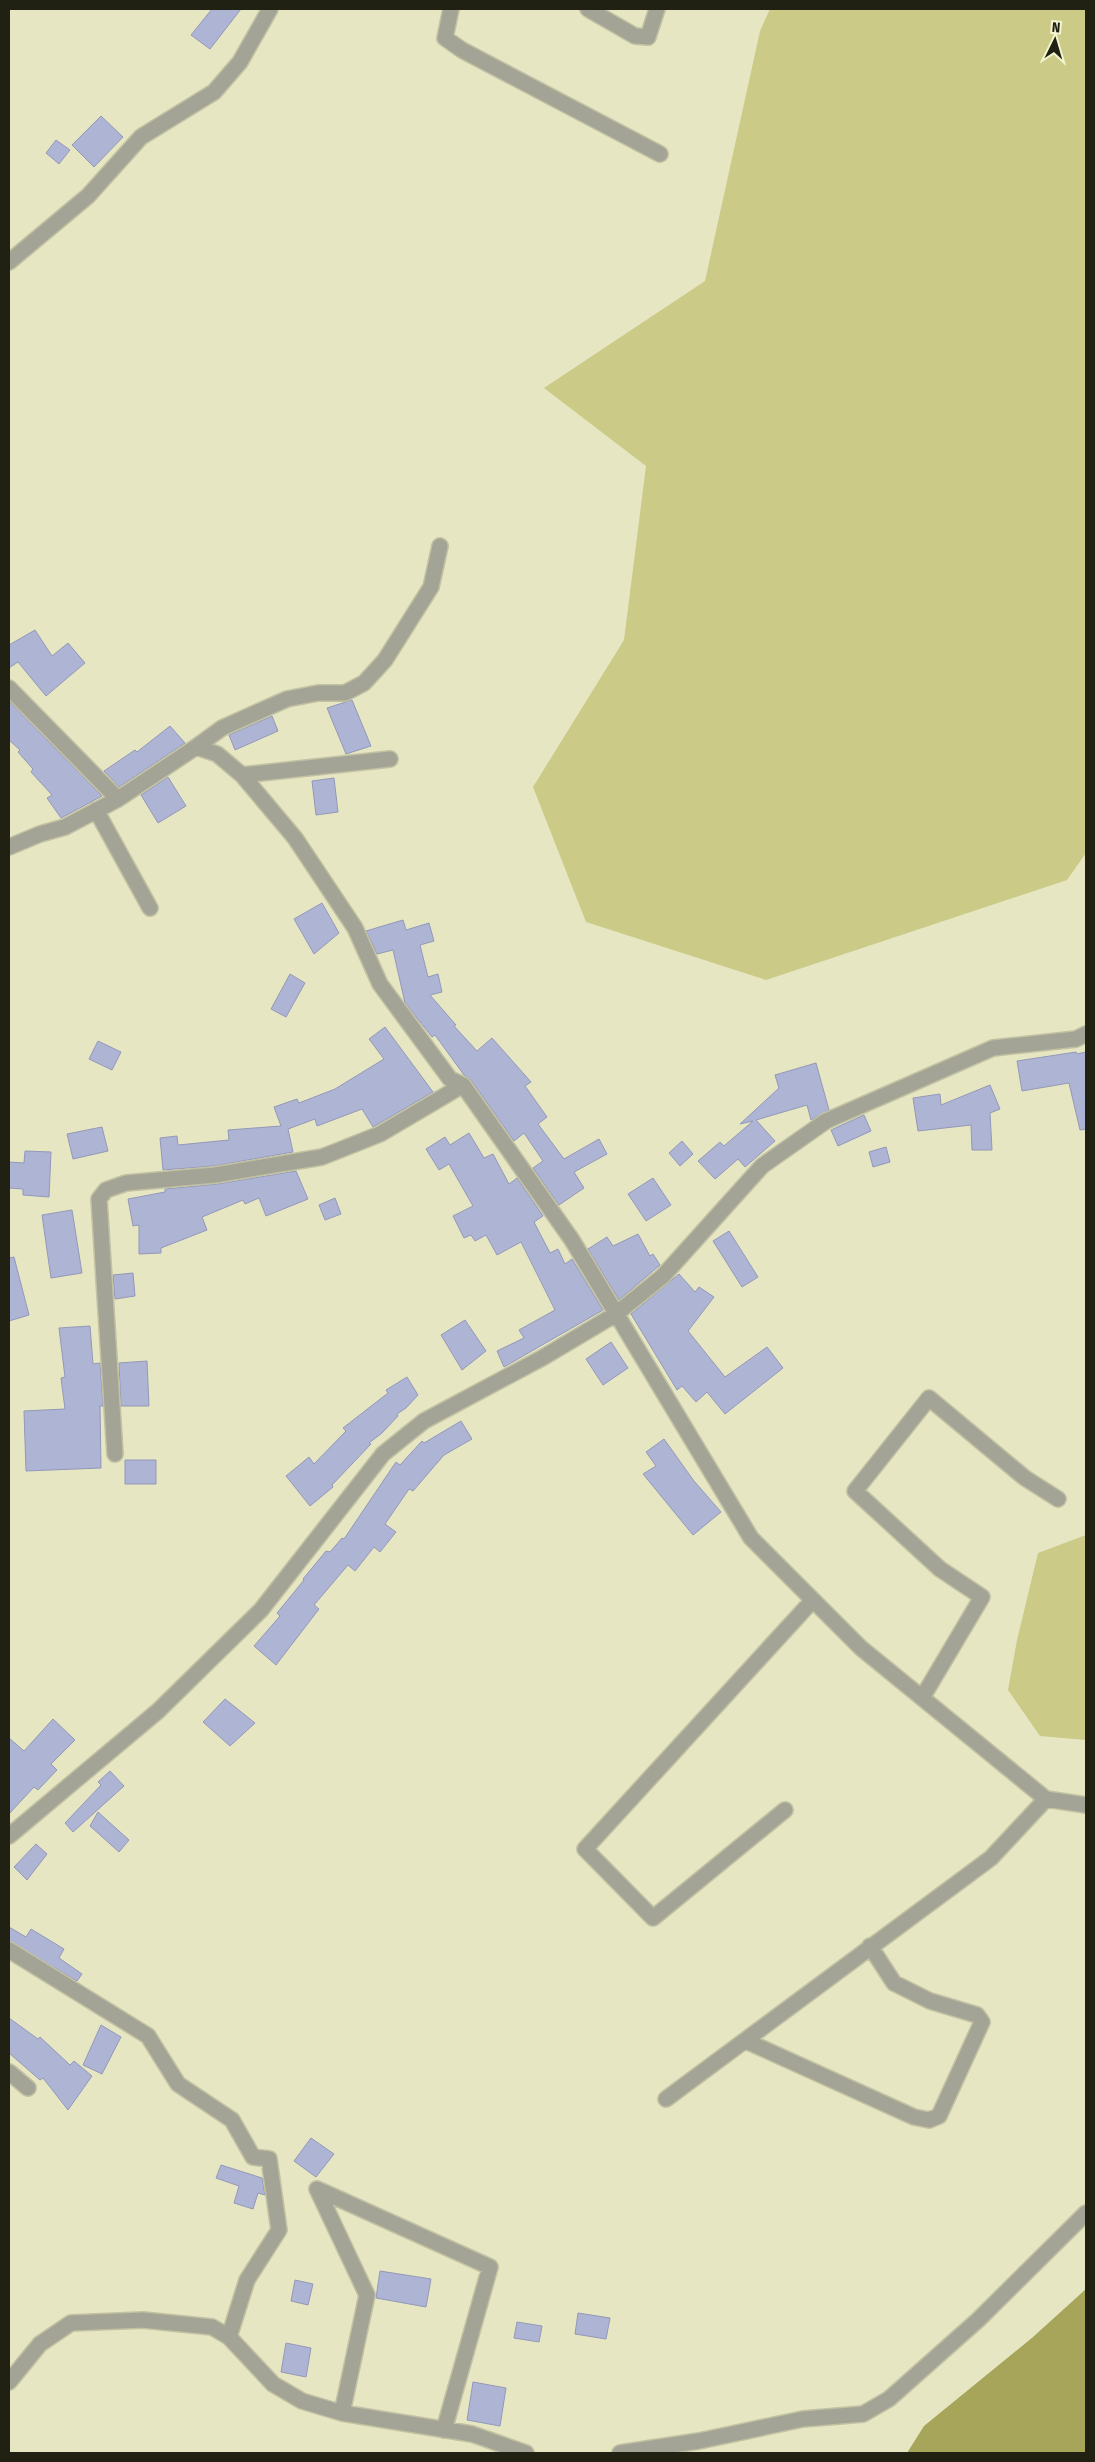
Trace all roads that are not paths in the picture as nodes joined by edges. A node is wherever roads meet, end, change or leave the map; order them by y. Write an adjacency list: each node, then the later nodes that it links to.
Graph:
1 (270, 9): 6 (street)
2 (451, 9): 5 (street)
3 (588, 9): 4 (street)
4 (657, 9)
5 (660, 154)
6 (9, 262)
7 (440, 546): 9 (street)
8 (9, 688): 12 (street)
9 (196, 748): 11 (street); 12 (street)
10 (390, 759): 11 (street)
11 (242, 775): 17 (street)
12 (118, 799): 13 (street)
13 (96, 810): 14 (street); 15 (street)
14 (9, 847)
15 (150, 908)
16 (1086, 1034): 18 (street)
17 (463, 1086): 18 (street); 19 (street)
18 (616, 1314): 21 (street); 26 (street)
19 (115, 1454)
20 (1058, 1499): 22 (street)
21 (813, 1600): 22 (street); 25 (street)
22 (922, 1698): 23 (street)
23 (1046, 1799): 24 (street); 27 (street)
24 (1086, 1805)
25 (785, 1810)
26 (9, 1836)
27 (870, 1946): 29 (street); 29 (street)
28 (9, 1950): 34 (street)
29 (746, 2041): 32 (street)
30 (9, 2072): 31 (street)
31 (28, 2088)
32 (666, 2099)
33 (1086, 2213): 38 (street)
34 (229, 2337): 35 (street); 36 (street)
35 (9, 2382)
36 (342, 2414): 37 (street); 37 (street)
37 (444, 2430): 39 (street)
38 (700, 2447): 40 (street)
39 (526, 2453)
40 (620, 2453)

